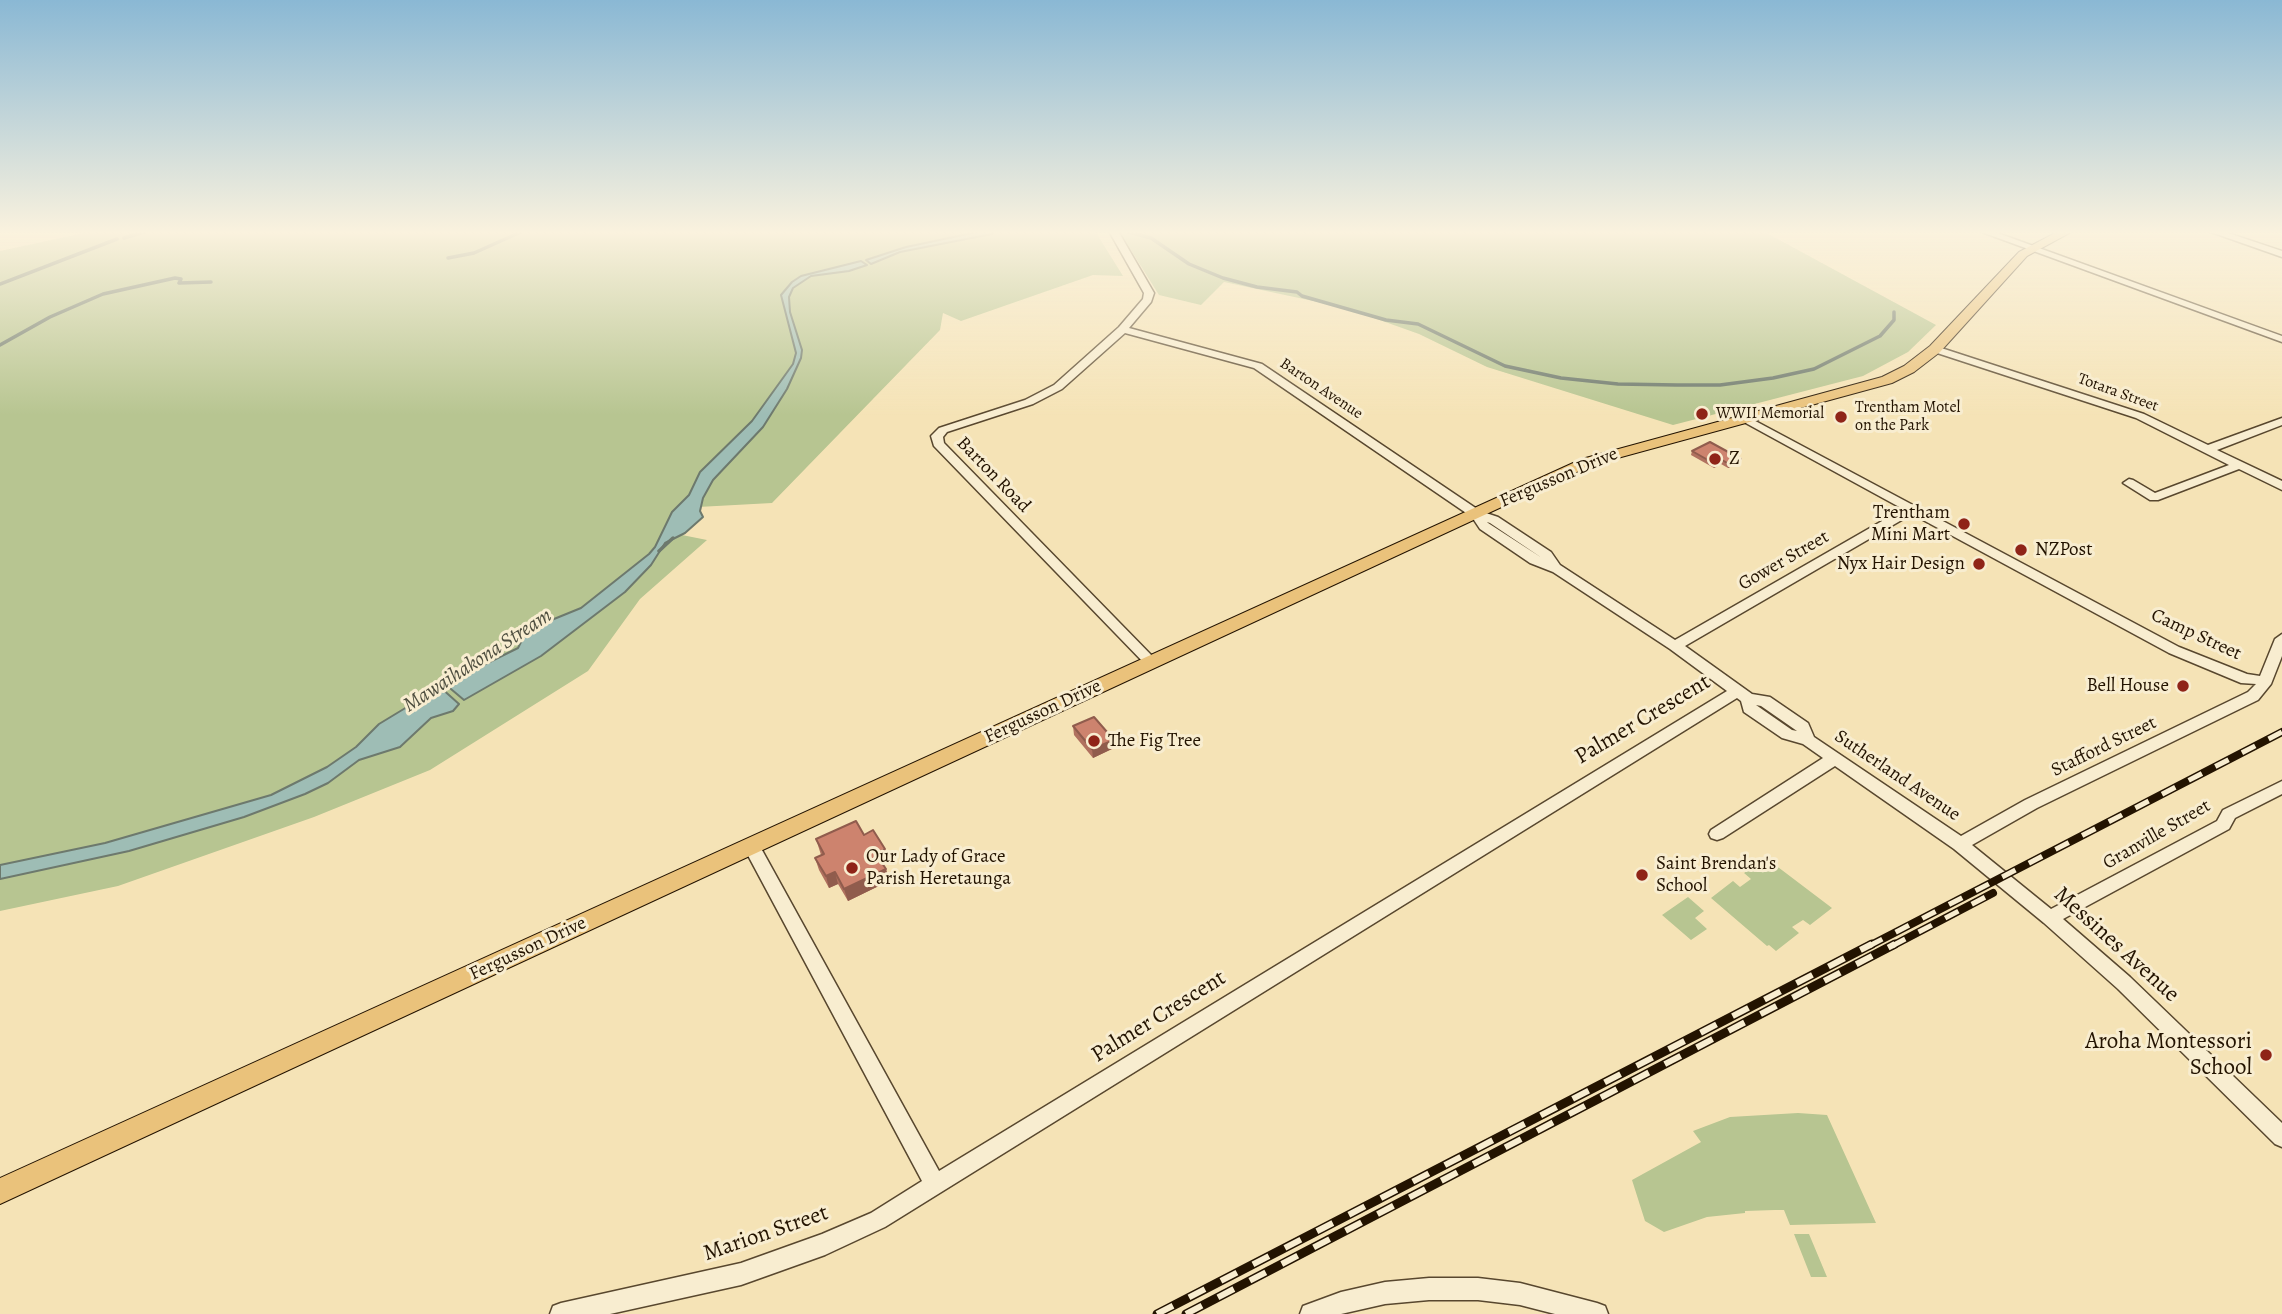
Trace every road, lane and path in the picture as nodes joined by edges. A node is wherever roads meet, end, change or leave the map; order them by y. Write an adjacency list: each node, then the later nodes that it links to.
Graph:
1 (1149, 292): 4 (street)
2 (1987, 292): 6 (main road, Fergusson Drive)
3 (2154, 292): 5 (street)
4 (1123, 329): 14 (street, Barton Avenue); 18 (street, Barton Road)
5 (2282, 339)
6 (1935, 349): 7 (main road, Fergusson Drive); 9 (street, Totara Street)
7 (1746, 419): 13 (street, Camp Street); 14 (main road, Fergusson Drive)
8 (2282, 421): 9 (street)
9 (2208, 449): 10 (street, Totara Street)
10 (2239, 465): 11 (street); 12 (street, Totara Street)
11 (2129, 484)
12 (2282, 486)
13 (1912, 509): 15 (street, Camp Street); 17 (street, Gower Street)
14 (1476, 513): 17 (street); 18 (main road, Fergusson Drive)
15 (2123, 621): 19 (street, Camp Street); 20 (street, Camp Street)
16 (2282, 639): 20 (street)
17 (1675, 646): 21 (street)
18 (1151, 663): 27 (main road, Fergusson Drive)
19 (2204, 663): 20 (street, Camp Street); 22 (street)
20 (2259, 682): 22 (street, Stafford Street)
21 (1743, 695): 23 (street, Sutherland Avenue); 31 (street, Palmer Crescent)
22 (2242, 701): 26 (street, Stafford Street)
23 (1834, 758): 25 (street); 26 (street, Sutherland Avenue)
24 (2282, 787): 29 (street, Granville Street)
25 (1717, 834)
26 (1960, 844): 28 (street, Sutherland Avenue)
27 (751, 846): 31 (street); 32 (main road, Fergusson Drive)
28 (2006, 881): 29 (street, Messines Avenue)
29 (2050, 918): 30 (street, Messines Avenue)
30 (2282, 1137)
31 (935, 1184): 33 (street, Marion Street)
32 (0, 1191)
33 (561, 1314)
34 (1311, 1314): 35 (street)
35 (1597, 1314)

